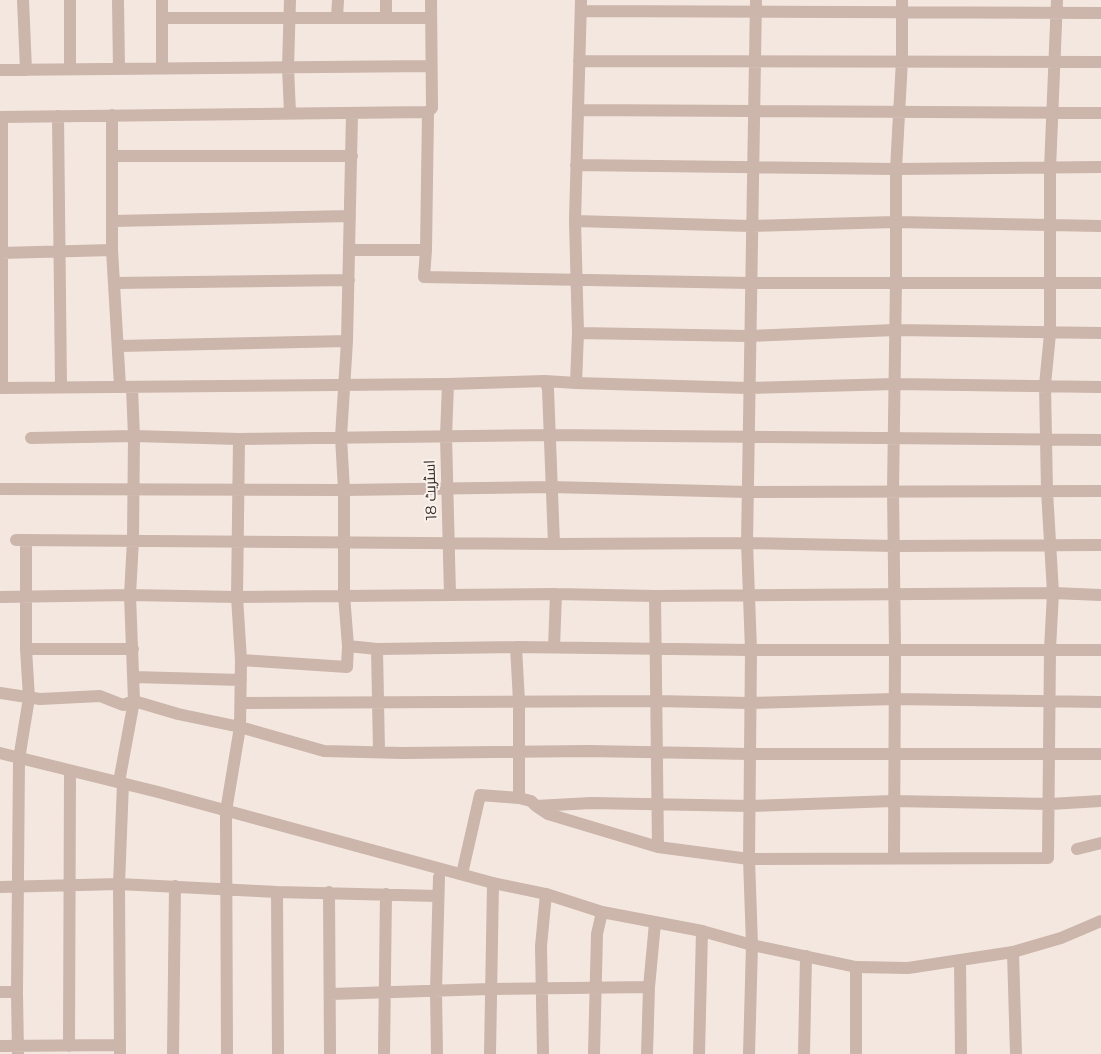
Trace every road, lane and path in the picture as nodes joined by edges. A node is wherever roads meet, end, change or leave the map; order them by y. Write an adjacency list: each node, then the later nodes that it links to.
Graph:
1 (22, 0): 30 (street)
2 (70, 0): 27 (street)
3 (118, 0): 28 (street)
4 (162, 0): 15 (street)
5 (290, 0): 14 (street)
6 (338, 0): 16 (street)
7 (386, 0): 17 (street)
8 (431, 0): 18 (street)
9 (581, 6): 10 (street); 20 (street)
10 (755, 6): 11 (street); 22 (street)
11 (902, 6): 12 (street); 19 (street)
12 (1056, 6): 13 (street); 23 (street)
13 (1101, 13)
14 (290, 17): 15 (street); 16 (street); 25 (street)
15 (162, 18): 26 (street)
16 (337, 18): 17 (street)
17 (386, 18): 18 (street)
18 (431, 18): 24 (street)
19 (902, 60): 22 (street); 23 (street); 32 (street)
20 (579, 61): 22 (street); 31 (street)
21 (1101, 62): 23 (street)
22 (755, 63): 34 (street)
23 (1056, 63): 38 (street)
24 (430, 66): 25 (street); 33 (street)
25 (288, 67): 26 (street); 35 (street)
26 (162, 68): 28 (street)
27 (70, 69): 28 (street); 30 (street)
28 (119, 69)
29 (0, 70): 30 (street)
30 (26, 70)
31 (578, 110): 34 (street); 44 (street)
32 (898, 111): 34 (street); 38 (street); 47 (street)
33 (428, 112): 37 (street); 58 (street)
34 (753, 112): 46 (street)
35 (290, 113): 37 (street); 39 (street)
36 (1101, 113): 38 (street)
37 (352, 114): 43 (street)
38 (1053, 114): 48 (street)
39 (112, 115): 40 (street); 42 (street)
40 (58, 116): 41 (street); 60 (street)
41 (1, 117): 59 (street)
42 (112, 156): 43 (street); 50 (street)
43 (352, 156): 49 (street)
44 (576, 165): 46 (street); 51 (street)
45 (1101, 167): 48 (street)
46 (752, 168): 47 (street); 54 (street)
47 (896, 169): 48 (street); 52 (street)
48 (1050, 169): 53 (street)
49 (350, 216): 50 (street); 57 (street)
50 (112, 221): 56 (street)
51 (575, 221): 54 (street); 62 (street)
52 (895, 222): 53 (street); 54 (street); 63 (street)
53 (1051, 225): 55 (street); 67 (street)
54 (751, 226): 66 (street)
55 (1101, 226)
56 (112, 250): 60 (street); 65 (street)
57 (350, 250): 58 (street); 61 (street)
58 (426, 250): 62 (street)
59 (1, 252): 60 (street); 84 (street)
60 (59, 252): 81 (street)
61 (348, 280): 65 (street); 73 (street)
62 (576, 280): 66 (street); 69 (street)
63 (896, 281): 66 (street); 67 (street); 68 (street)
64 (1101, 282): 67 (street)
65 (114, 283): 74 (street)
66 (750, 283): 72 (street)
67 (1050, 283): 71 (street)
68 (895, 330): 71 (street); 72 (street); 78 (street)
69 (578, 333): 72 (street); 76 (street)
70 (1101, 333): 71 (street)
71 (1050, 334): 80 (street)
72 (749, 336): 85 (street)
73 (347, 341): 74 (street); 79 (street)
74 (119, 346): 82 (street)
75 (545, 381): 76 (street); 77 (street); 86 (street)
76 (576, 383): 85 (street)
77 (448, 384): 79 (street); 88 (street, اسٹریٹ 18)
78 (895, 384): 80 (street); 85 (street); 93 (street)
79 (345, 385): 82 (street); 89 (street)
80 (1045, 385): 83 (street); 94 (street)
81 (61, 387): 82 (street); 84 (street)
82 (126, 387): 87 (street)
83 (1101, 387)
84 (1, 388)
85 (748, 388): 91 (street)
86 (550, 435): 88 (street); 91 (street); 96 (street)
87 (134, 436): 90 (street); 92 (street); 99 (street)
88 (446, 436): 89 (street); 97 (street, اسٹریٹ 18)
89 (341, 437): 92 (street); 101 (street)
90 (31, 438)
91 (748, 438): 93 (street); 104 (street)
92 (239, 439): 100 (street)
93 (893, 439): 94 (street); 105 (street)
94 (1046, 440): 95 (street); 102 (street)
95 (1101, 440)
96 (551, 487): 97 (street); 104 (street); 111 (street)
97 (447, 488): 101 (street); 110 (street, اسٹریٹ 18)
98 (0, 489): 99 (street)
99 (134, 490): 100 (street); 106 (street)
100 (238, 490): 101 (street); 107 (street)
101 (344, 490): 108 (street)
102 (1048, 491): 103 (street); 105 (street); 112 (street)
103 (1101, 491)
104 (748, 492): 105 (street); 109 (street)
105 (893, 492): 114 (street)
106 (134, 540): 107 (street); 117 (street); 125 (street)
107 (238, 542): 108 (street); 126 (street)
108 (344, 542): 110 (street); 118 (street)
109 (747, 543): 111 (street); 114 (street); 123 (street)
110 (449, 544): 111 (street); 119 (street, اسٹریٹ 18)
111 (554, 544)
112 (1051, 545): 113 (street); 114 (street); 115 (street)
113 (1101, 545)
114 (895, 546): 120 (street)
115 (1054, 593): 120 (street); 121 (street); 135 (street)
116 (556, 594): 119 (street); 122 (street); 129 (street)
117 (130, 595): 125 (street); 126 (street); 133 (street)
118 (344, 595): 119 (street); 126 (street); 127 (street)
119 (450, 595)
120 (895, 595): 123 (street); 131 (street)
121 (1101, 595)
122 (655, 596): 123 (street); 130 (street)
123 (751, 596): 136 (street)
124 (0, 597): 125 (street)
125 (26, 597): 132 (street)
126 (236, 597): 138 (street)
127 (348, 646): 134 (street); 138 (street)
128 (516, 647): 129 (street); 134 (street); 145 (street)
129 (554, 647): 130 (street)
130 (654, 648): 136 (street); 146 (street)
131 (896, 648): 135 (street); 136 (street); 143 (street)
132 (26, 649): 133 (street); 142 (street)
133 (133, 649): 139 (street)
134 (376, 649): 148 (street)
135 (1050, 649): 137 (street); 147 (street)
136 (751, 650): 151 (street)
137 (1101, 650)
138 (241, 660): 140 (street)
139 (134, 677): 140 (street); 144 (street)
140 (241, 680): 150 (street)
141 (0, 694): 142 (street)
142 (29, 698): 144 (street); 161 (street)
143 (895, 699): 147 (street); 151 (street); 158 (street)
144 (134, 701): 152 (street); 163 (street)
145 (519, 701): 146 (street); 148 (street); 154 (street)
146 (656, 701): 151 (street); 155 (street)
147 (1050, 701): 149 (street); 159 (street)
148 (379, 702): 150 (street); 153 (street)
149 (1101, 702)
150 (242, 703): 152 (street)
151 (750, 703): 157 (street)
152 (240, 726): 153 (street); 171 (street)
153 (379, 752): 154 (street)
154 (518, 752): 155 (street); 164 (street)
155 (657, 752): 157 (street); 167 (street)
156 (0, 753): 161 (street)
157 (750, 754): 158 (street); 170 (street)
158 (894, 754): 159 (street); 165 (street)
159 (1049, 754): 160 (street); 168 (street)
160 (1101, 754)
161 (19, 758): 162 (street); 183 (street)
162 (70, 771): 163 (street); 181 (street)
163 (121, 783): 171 (street); 180 (street)
164 (519, 798): 169 (street); 177 (street)
165 (893, 800): 168 (street); 170 (street); 175 (street)
166 (1101, 801): 168 (street)
167 (658, 804): 169 (street); 170 (street); 173 (street)
168 (1050, 804): 175 (street)
169 (536, 806): 173 (street)
170 (751, 806): 176 (street)
171 (226, 811): 177 (street); 185 (street)
172 (1101, 844): 174 (street)
173 (658, 847): 176 (street)
174 (1077, 849)
175 (894, 857): 176 (street)
176 (749, 859): 195 (street)
177 (462, 874): 179 (street)
178 (439, 877): 190 (street)
179 (494, 883): 189 (street); 202 (street)
180 (119, 884): 181 (street); 184 (street); 211 (street)
181 (68, 885): 183 (street); 210 (street)
182 (0, 886): 183 (street)
183 (18, 886): 206 (street)
184 (175, 886): 185 (street); 213 (street)
185 (225, 888): 186 (street); 214 (street)
186 (277, 892): 187 (street); 215 (street)
187 (329, 892): 188 (street); 208 (street)
188 (386, 894): 190 (street); 207 (street)
189 (546, 894): 191 (street); 200 (street)
190 (438, 896): 204 (street)
191 (602, 912): 193 (street); 203 (street)
192 (1101, 921): 196 (street)
193 (655, 922): 194 (street); 201 (street)
194 (702, 932): 195 (street); 223 (street)
195 (752, 945): 197 (street); 224 (street)
196 (1013, 952): 198 (street); 228 (street)
197 (806, 956): 199 (street); 225 (street)
198 (960, 961): 199 (street); 227 (street)
199 (856, 967): 226 (street)
200 (542, 988): 202 (street); 203 (street); 220 (street)
201 (649, 988): 203 (street); 222 (street)
202 (490, 989): 204 (street); 219 (street)
203 (596, 990): 221 (street)
204 (436, 991): 207 (street); 218 (street)
205 (0, 992): 206 (street)
206 (17, 992): 212 (street)
207 (384, 992): 208 (street); 217 (street)
208 (330, 994): 216 (street)
209 (0, 1046): 212 (street)
210 (70, 1046): 211 (street); 212 (street)
211 (120, 1049)
212 (18, 1050)
213 (173, 1054)
214 (227, 1054)
215 (278, 1054)
216 (330, 1054)
217 (384, 1054)
218 (437, 1054)
219 (490, 1054)
220 (543, 1054)
221 (594, 1054)
222 (647, 1054)
223 (699, 1054)
224 (749, 1054)
225 (804, 1054)
226 (856, 1054)
227 (960, 1054)
228 (1016, 1054)

